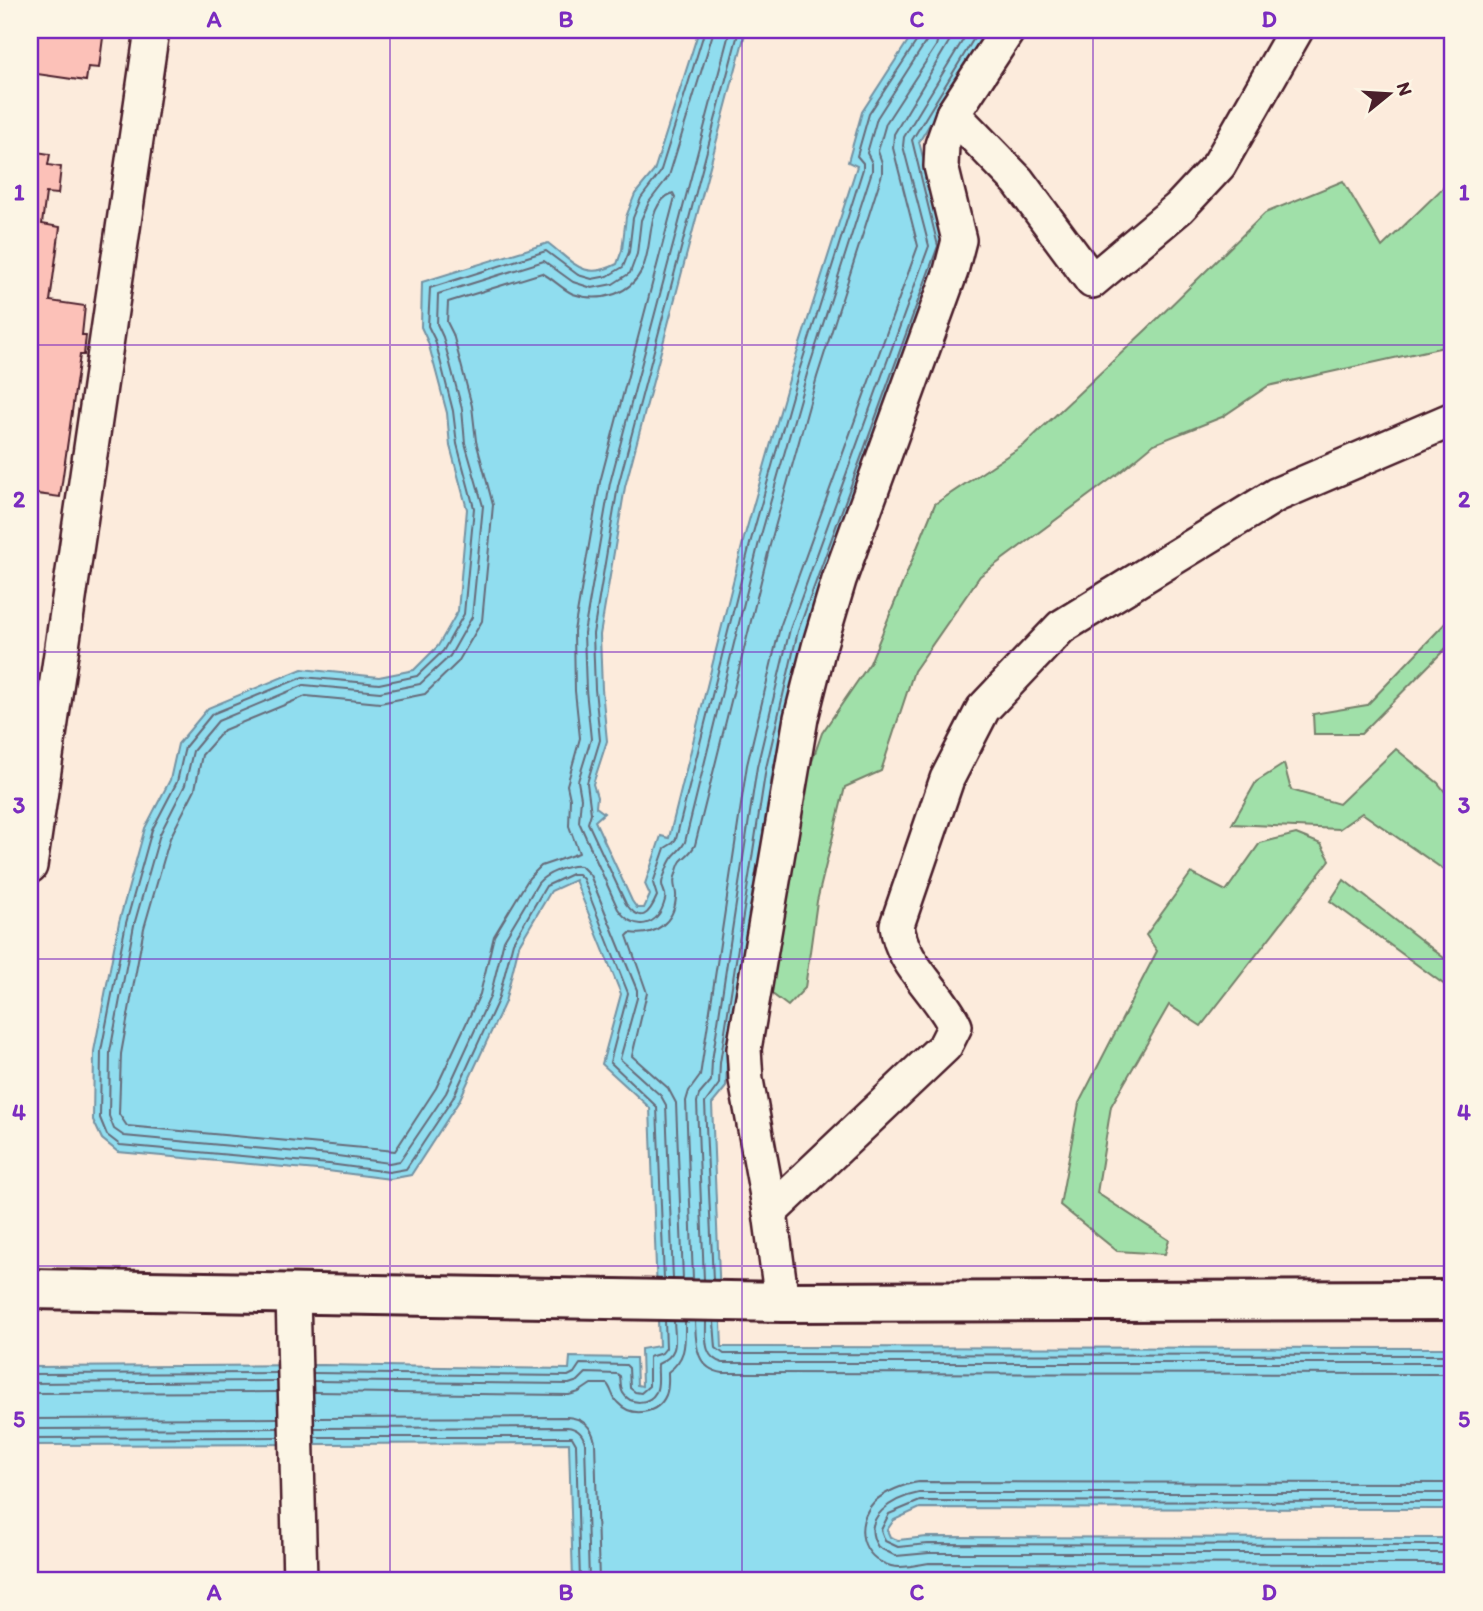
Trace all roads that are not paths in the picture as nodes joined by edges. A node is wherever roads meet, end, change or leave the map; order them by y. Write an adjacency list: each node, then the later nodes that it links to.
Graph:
1 (152, 30): 6 (street)
2 (1008, 30): 4 (street)
3 (1296, 30): 4 (street)
4 (953, 114): 7 (street)
5 (1453, 419): 7 (street)
6 (30, 866)
7 (770, 1212): 11 (street)
8 (30, 1289): 9 (street)
9 (293, 1294): 11 (street); 12 (street)
10 (1453, 1300): 11 (street)
11 (782, 1302)
12 (300, 1581)

